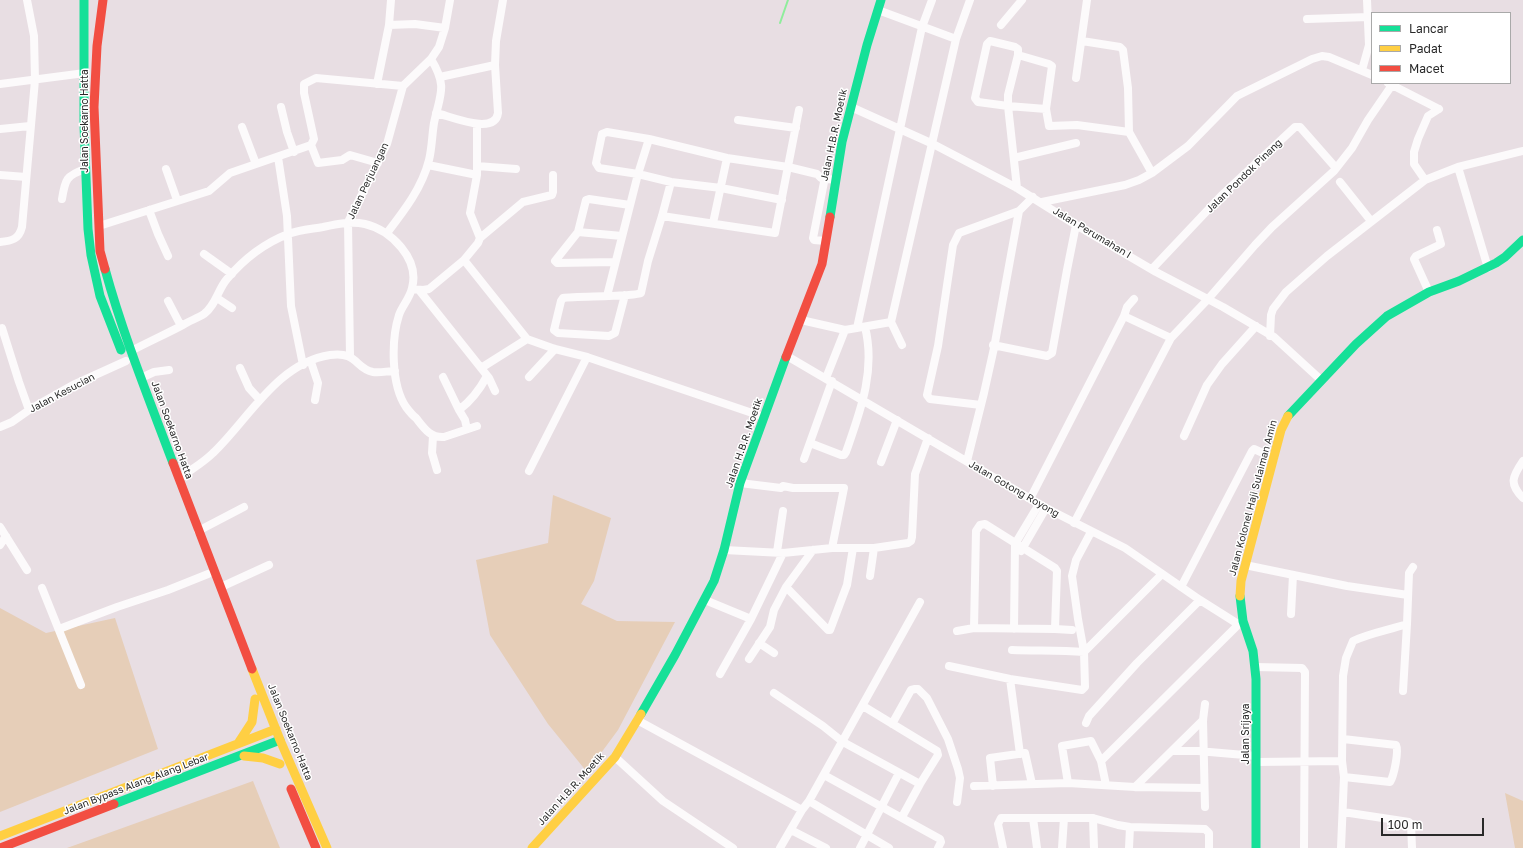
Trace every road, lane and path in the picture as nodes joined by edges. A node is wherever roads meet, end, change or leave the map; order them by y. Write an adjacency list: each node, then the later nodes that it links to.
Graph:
1 (27, 0): 30 (street)
2 (84, 0): 26 (main road, Jalan Soekarno Hatta)
3 (103, 0): 94 (main road, Jalan Soekarno Hatta)
4 (391, 0): 16 (street)
5 (450, 0): 19 (street)
6 (503, 0): 24 (street)
7 (882, 0): 13 (main road, Jalan H.B.R. Moetik)
8 (932, 0): 18 (street)
9 (970, 0): 20 (street)
10 (1022, 0): 17 (street)
11 (1087, 0): 21 (street)
12 (1367, 0): 14 (street)
13 (878, 10): 18 (street); 37 (main road, Jalan H.B.R. Moetik)
14 (1369, 18): 15 (street); 25 (street)
15 (1307, 19)
16 (390, 25): 19 (street); 32 (street)
17 (1000, 26)
18 (922, 27): 20 (street); 47 (street)
19 (445, 28): 23 (street)
20 (956, 39): 51 (street)
21 (1082, 41): 29 (street); 48 (street)
22 (1018, 55): 35 (street); 35 (street); 38 (street)
23 (431, 59): 28 (street); 34 (street)
24 (495, 65): 28 (street); 42 (street)
25 (1362, 70): 27 (street); 68 (street)
26 (85, 73): 30 (street); 65 (main road, Jalan Soekarno Hatta)
27 (1371, 74)
28 (440, 77): 40 (street)
29 (1076, 78)
30 (35, 80): 31 (street); 43 (street)
31 (0, 84)
32 (377, 84): 34 (street); 52 (street)
33 (1390, 84): 64 (street); 76 (street)
34 (403, 86): 58 (street, Jalan Perjuangan)
35 (1008, 106): 38 (street); 57 (street)
36 (281, 107): 54 (street)
37 (851, 107): 47 (street, Jalan Perumahan I); 75 (main road, Jalan H.B.R. Moetik)
38 (1046, 109): 48 (street)
39 (800, 110): 45 (street)
40 (436, 112): 42 (street); 60 (street)
41 (738, 120): 45 (street)
42 (477, 124): 61 (street)
43 (30, 126): 46 (street); 74 (street)
44 (242, 126): 59 (street)
45 (796, 128): 62 (street)
46 (0, 129)
47 (901, 130): 51 (street, Jalan Perumahan I); 126 (street)
48 (1129, 132): 68 (street)
49 (649, 139): 56 (street); 69 (street); 69 (street)
50 (1076, 143): 57 (street)
51 (933, 144): 80 (street, Jalan Perumahan I); 122 (street)
52 (311, 145): 54 (street); 58 (street)
53 (1523, 151): 63 (street)
54 (294, 152): 55 (street)
55 (278, 157): 59 (street); 98 (street)
56 (727, 158): 62 (street); 79 (street)
57 (1014, 158): 80 (street)
58 (378, 163): 91 (street, Jalan Perjuangan)
59 (256, 164): 83 (street)
60 (428, 165): 71 (street); 97 (street)
61 (477, 166): 67 (street); 71 (street)
62 (788, 167): 73 (street); 84 (street)
63 (1458, 167): 76 (street); 108 (street)
64 (1336, 168): 109 (street, Jalan Pondok Pinang); 116 (street)
65 (86, 169): 82 (street); 138 (main road, Jalan Soekarno Hatta)
66 (166, 169): 83 (street)
67 (516, 169)
68 (1152, 173): 85 (street)
69 (638, 174): 77 (street); 86 (street)
70 (0, 175): 74 (street)
71 (477, 175): 100 (street)
72 (553, 175): 100 (street)
73 (825, 175): 75 (street); 102 (street)
74 (26, 177): 103 (street)
75 (835, 177): 102 (main road, Jalan H.B.R. Moetik)
76 (1425, 180): 90 (street)
77 (671, 182): 79 (street); 89 (street)
78 (1340, 182): 90 (street)
79 (721, 188): 84 (street); 92 (street)
80 (1017, 188): 81 (street, Jalan Perumahan I)
81 (1032, 197): 85 (street, Jalan Perumahan I); 88 (street)
82 (62, 199)
83 (177, 200): 87 (street)
84 (782, 200): 92 (street)
85 (1042, 202): 93 (street, Jalan Perumahan I)
86 (630, 205): 96 (street); 99 (street)
87 (149, 210): 94 (street); 105 (street)
88 (1019, 211): 132 (street); 154 (street)
89 (662, 216): 92 (street); 113 (street)
90 (1370, 221): 128 (street)
91 (348, 222): 97 (street); 98 (street); 135 (street, Jalan Perjuangan)
92 (712, 223)
93 (1076, 225): 109 (street, Jalan Perumahan I); 132 (street)
94 (99, 226): 134 (main road, Jalan Soekarno Hatta)
95 (1437, 230): 112 (street)
96 (578, 232): 99 (street); 107 (street)
97 (387, 233): 111 (street)
98 (289, 234): 110 (street); 139 (street)
99 (622, 236): 107 (street)
100 (480, 238): 106 (street)
101 (1523, 240): 108 (main road, Jalan Kolonel Haji Sulaiman Amin)
102 (826, 241): 121 (main road, Jalan H.B.R. Moetik)
103 (0, 242)
104 (204, 254): 110 (street)
105 (168, 256)
106 (464, 260): 111 (street); 129 (street)
107 (615, 262): 114 (street)
108 (1488, 268): 112 (main road, Jalan Kolonel Haji Sulaiman Amin)
109 (1152, 269): 116 (street, Jalan Perumahan I)
110 (232, 274): 115 (street)
111 (415, 290): 141 (street); 143 (street)
112 (1428, 292): 149 (main road, Jalan Kolonel Haji Sulaiman Amin)
113 (625, 295): 114 (street); 114 (street)
114 (606, 296)
115 (217, 298): 119 (street); 123 (street)
116 (1209, 298): 124 (street, Jalan Perumahan I); 130 (street)
117 (1134, 299): 120 (street)
118 (168, 301): 123 (street)
119 (232, 308)
120 (1124, 316): 130 (street); 175 (street)
121 (800, 320): 127 (street); 136 (main road, Jalan H.B.R. Moetik)
122 (891, 322): 126 (street); 131 (street)
123 (181, 326): 134 (street)
124 (1256, 326): 128 (street, Jalan Perumahan I); 163 (street)
125 (2, 328): 155 (street)
126 (861, 328): 127 (street); 153 (street)
127 (845, 330): 148 (street)
128 (1270, 336): 149 (street, Jalan Perumahan I)
129 (528, 338): 133 (street); 141 (street)
130 (1171, 338): 180 (street)
131 (902, 345)
132 (994, 345): 154 (street)
133 (554, 349): 137 (street); 146 (street)
134 (131, 351): 147 (main road, Jalan Soekarno Hatta)
135 (350, 356): 139 (street); 143 (street)
136 (787, 356): 148 (street, Jalan Gotong Royong); 157 (main road, Jalan H.B.R. Moetik)
137 (587, 357): 157 (street); 172 (street)
138 (126, 361): 155 (street, Jalan Kesucian); 197 (main road, Jalan Soekarno Hatta)
139 (307, 363): 151 (street); 152 (street)
140 (240, 368): 151 (street)
141 (481, 368): 144 (street)
142 (169, 370): 147 (street)
143 (395, 371): 162 (street)
144 (487, 376): 150 (street); 156 (street)
145 (443, 377): 156 (street)
146 (529, 377)
147 (141, 378): 173 (main road, Jalan Soekarno Hatta)
148 (829, 379): 153 (street, Jalan Gotong Royong); 165 (street)
149 (1321, 380): 166 (main road, Jalan Kolonel Haji Sulaiman Amin)
150 (495, 391)
151 (260, 400): 173 (street)
152 (315, 400)
153 (864, 400): 158 (street, Jalan Gotong Royong); 165 (street)
154 (981, 405): 168 (street)
155 (29, 410): 160 (street, Jalan Kesucian)
156 (459, 410): 161 (street)
157 (764, 417): 174 (main road, Jalan H.B.R. Moetik)
158 (897, 420): 164 (street, Jalan Gotong Royong); 170 (street)
159 (477, 426): 161 (street)
160 (0, 427)
161 (467, 429): 162 (street)
162 (433, 436): 171 (street)
163 (1184, 436)
164 (928, 438): 168 (street, Jalan Gotong Royong); 189 (street)
165 (810, 443): 167 (street)
166 (1274, 458): 194 (main road, Jalan Kolonel Haji Sulaiman Amin); 203 (street)
167 (804, 459)
168 (967, 461): 175 (street, Jalan Gotong Royong)
169 (1523, 461): 176 (street)
170 (881, 462)
171 (437, 470)
172 (529, 471)
173 (178, 479): 182 (main road, Jalan Soekarno Hatta)
174 (740, 483): 187 (street); 190 (main road, Jalan H.B.R. Moetik)
175 (1030, 498): 177 (street, Jalan Gotong Royong)
176 (1523, 498)
177 (1042, 506): 180 (street, Jalan Gotong Royong); 186 (street)
178 (244, 507): 182 (street)
179 (783, 511): 192 (street)
180 (1074, 523): 183 (street, Jalan Gotong Royong)
181 (0, 526): 184 (street)
182 (198, 531): 201 (main road, Jalan Soekarno Hatta)
183 (1091, 532): 198 (street, Jalan Gotong Royong); 221 (street)
184 (6, 536): 185 (street); 196 (street)
185 (0, 545)
186 (1019, 546): 213 (street); 215 (street); 216 (street)
187 (832, 548): 188 (street); 191 (street)
188 (853, 548): 189 (street); 202 (street)
189 (874, 548): 200 (street)
190 (724, 550): 192 (street); 206 (main road, Jalan H.B.R. Moetik)
191 (813, 550): 192 (street); 202 (street)
192 (780, 552): 210 (street)
193 (269, 565): 201 (street)
194 (1245, 565): 199 (street); 211 (main road, Jalan Kolonel Haji Sulaiman Amin)
195 (1413, 566): 205 (street)
196 (27, 570)
197 (208, 574): 214 (street); 231 (main road, Jalan Soekarno Hatta)
198 (1162, 574): 203 (street, Jalan Gotong Royong); 221 (street)
199 (1293, 575): 205 (street); 209 (street)
200 (870, 576)
201 (220, 587): 238 (main road, Jalan Soekarno Hatta)
202 (786, 587): 219 (street)
203 (1181, 587): 207 (street, Jalan Gotong Royong)
204 (42, 588): 214 (street)
205 (1408, 595): 212 (street)
206 (705, 600): 210 (street); 234 (main road, Jalan H.B.R. Moetik)
207 (1200, 600): 211 (street, Jalan Gotong Royong); 236 (street)
208 (920, 602): 233 (street)
209 (1291, 614)
210 (751, 619): 226 (street)
211 (1241, 623): 225 (main road, Jalan Srijaya); 249 (street)
212 (1407, 624): 229 (street); 239 (street)
213 (974, 628): 215 (street); 218 (street)
214 (59, 629): 228 (street)
215 (1014, 629): 216 (street)
216 (1054, 629): 217 (street)
217 (1072, 630)
218 (957, 631)
219 (759, 643): 222 (street); 223 (street)
220 (1012, 650): 221 (street)
221 (1084, 652): 227 (street)
222 (774, 653)
223 (749, 658)
224 (949, 666): 227 (street)
225 (1255, 666): 248 (main road, Jalan Srijaya); 250 (street)
226 (720, 674)
227 (1010, 679): 245 (street)
228 (81, 684)
229 (1403, 691)
230 (774, 693): 241 (street)
231 (255, 699): 238 (main road, Jalan Soekarno Hatta); 242 (main road)
232 (1205, 704): 235 (street)
233 (863, 706): 237 (street); 241 (street)
234 (638, 720): 247 (main road, Jalan H.B.R. Moetik); 268 (street)
235 (1203, 720): 243 (street); 244 (street)
236 (1086, 722)
237 (892, 724): 257 (street); 265 (street)
238 (272, 730): 240 (main road, Jalan Soekarno Hatta); 242 (main road, Jalan Bypass Alang-Alang Lebar)
239 (1343, 739): 251 (street); 255 (street)
240 (276, 742): 246 (main road, Jalan Bypass Alang-Alang Lebar); 252 (main road, Jalan Soekarno Hatta); 280 (main road, Jalan Soekarno Hatta)
241 (843, 742): 253 (street); 254 (street)
242 (238, 743): 277 (main road, Jalan Bypass Alang-Alang Lebar)
243 (1172, 751): 244 (street); 262 (street)
244 (1204, 752): 248 (street); 263 (street)
245 (1020, 754): 258 (street); 261 (street)
246 (240, 755): 252 (main road); 278 (main road, Jalan Bypass Alang-Alang Lebar)
247 (615, 757): 281 (main road, Jalan H.B.R. Moetik); 282 (street)
248 (1257, 759): 250 (street); 294 (main road, Jalan Srijaya)
249 (1101, 761): 256 (street); 259 (street)
250 (1304, 761): 251 (street); 295 (street)
251 (1342, 762): 255 (street)
252 (283, 771): 279 (main road, Jalan Soekarno Hatta)
253 (899, 773): 257 (street); 266 (street)
254 (824, 775): 264 (street); 266 (street)
255 (1344, 776): 269 (street)
256 (1068, 783): 258 (street); 259 (street)
257 (920, 784): 270 (street)
258 (1032, 784): 261 (street)
259 (1106, 785): 262 (street)
260 (974, 786): 261 (street)
261 (994, 786)
262 (1135, 787): 263 (street)
263 (1204, 788): 267 (street)
264 (809, 801): 268 (street); 276 (street)
265 (957, 802)
266 (882, 806): 270 (street); 276 (street)
267 (1205, 807)
268 (802, 810): 275 (street)
269 (1343, 812): 296 (street); 297 (street)
270 (902, 817): 287 (street)
271 (1033, 818): 272 (street); 288 (street); 289 (street)
272 (1064, 818): 273 (street); 290 (street)
273 (1094, 818): 274 (street); 291 (street)
274 (1130, 827): 292 (street); 293 (street)
275 (791, 830): 283 (street); 284 (street)
276 (867, 835): 285 (street); 286 (street)
277 (0, 836)
278 (0, 848)
279 (316, 848)
280 (327, 848)
281 (532, 848)
282 (733, 848)
283 (780, 848)
284 (826, 848)
285 (860, 848)
286 (889, 848)
287 (938, 848)
288 (1003, 848)
289 (1037, 848)
290 (1062, 848)
291 (1094, 848)
292 (1129, 848)
293 (1209, 848)
294 (1256, 848)
295 (1304, 848)
296 (1341, 848)
297 (1412, 848)

